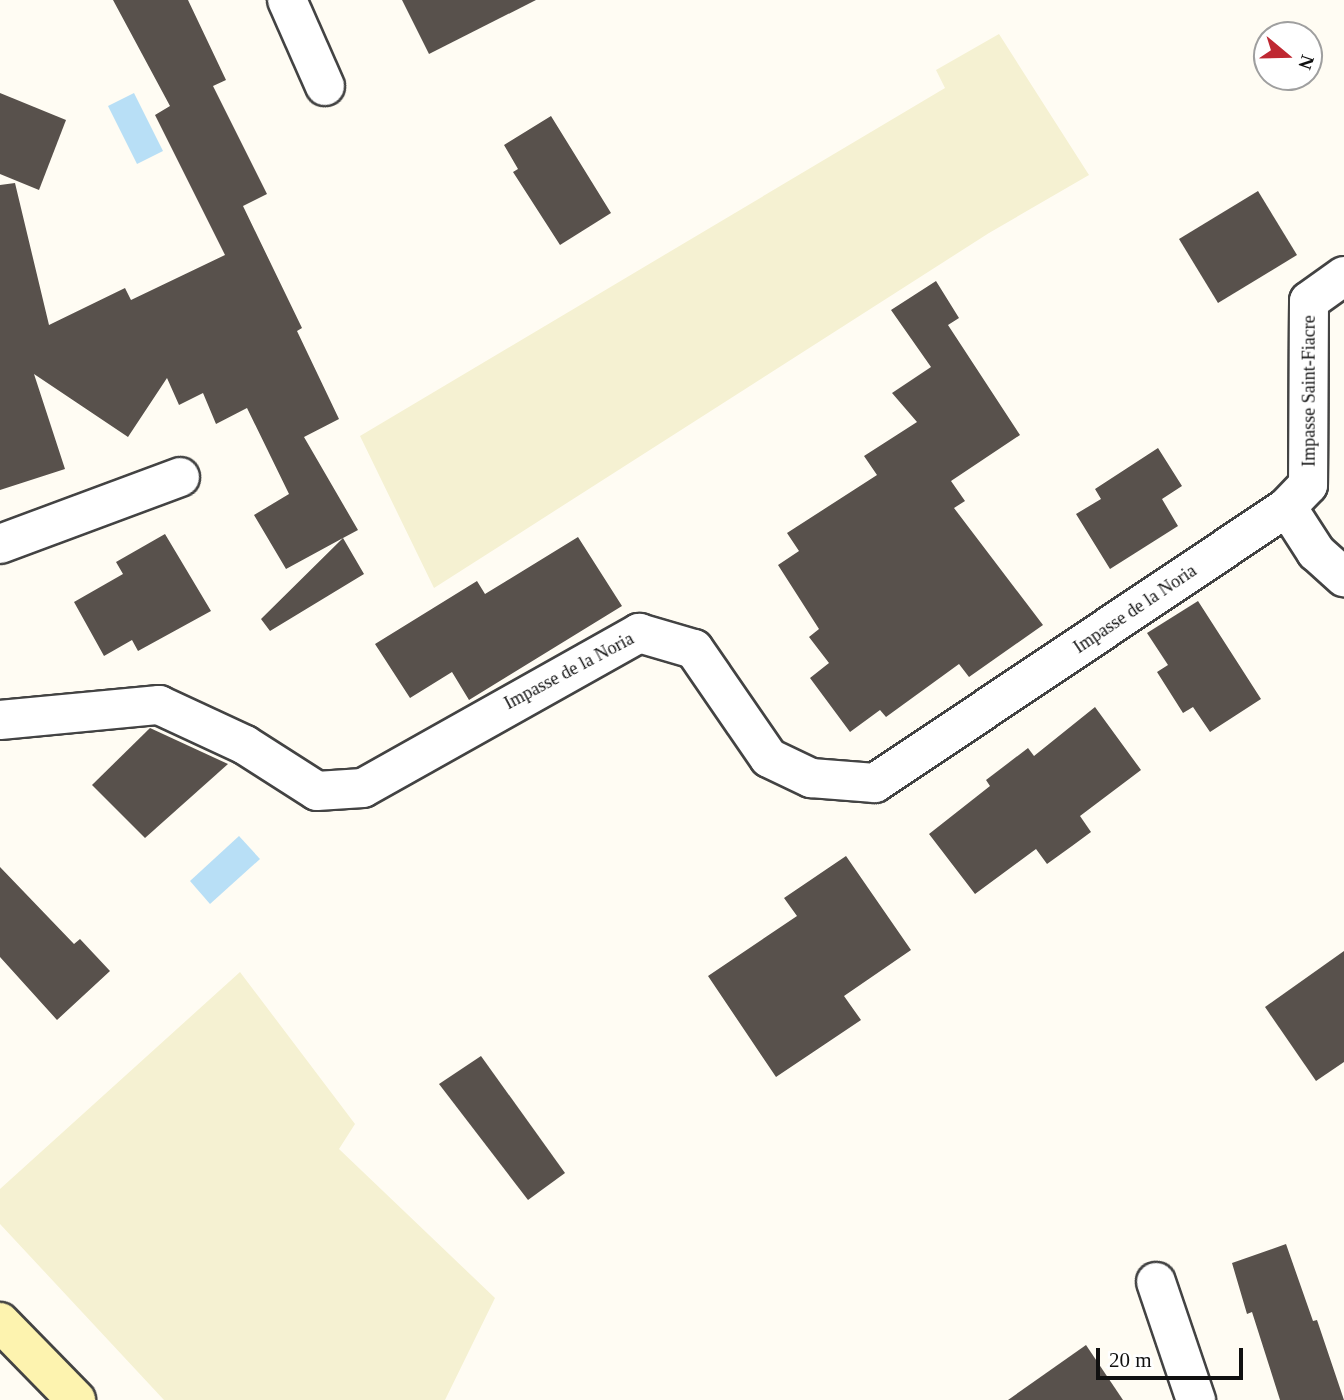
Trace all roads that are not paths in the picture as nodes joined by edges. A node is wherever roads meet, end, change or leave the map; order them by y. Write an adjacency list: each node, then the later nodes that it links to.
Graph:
1 (287, 0): 2 (street)
2 (326, 86)
3 (1344, 276): 5 (street, Impasse Saint-Fiacre)
4 (180, 477): 6 (street)
5 (1287, 507): 7 (street); 8 (street, Impasse de la Noria)
6 (0, 544)
7 (1344, 577)
8 (0, 720)
9 (1156, 1282): 12 (street)
10 (0, 1322): 11 (main road)
11 (76, 1400)
12 (1196, 1400)

